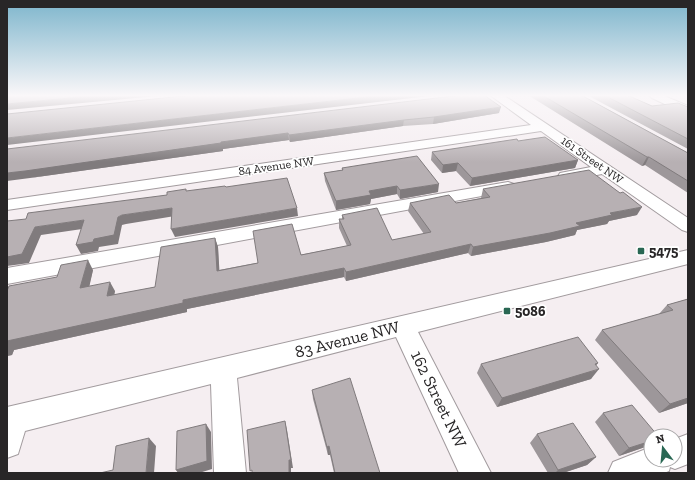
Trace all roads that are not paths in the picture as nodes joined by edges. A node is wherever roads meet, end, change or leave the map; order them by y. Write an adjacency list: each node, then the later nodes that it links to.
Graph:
1 (530, 117): 2 (street, 161 Street NW)
2 (544, 127): 3 (street, 161 Street NW); 6 (street, 84 Avenue NW)
3 (606, 169): 4 (street); 7 (street, 161 Street NW)
4 (550, 179)
5 (527, 183): 9 (street)
6 (7, 205)
7 (688, 226)
8 (688, 257): 10 (street, 83 Avenue NW)
9 (7, 276)
10 (402, 325): 11 (street, 83 Avenue NW); 15 (street, 162 Street NW)
11 (223, 369): 12 (street, 83 Avenue NW); 14 (street)
12 (10, 428)
13 (643, 466): 16 (street)
14 (230, 473)
15 (475, 473)
16 (624, 473)

